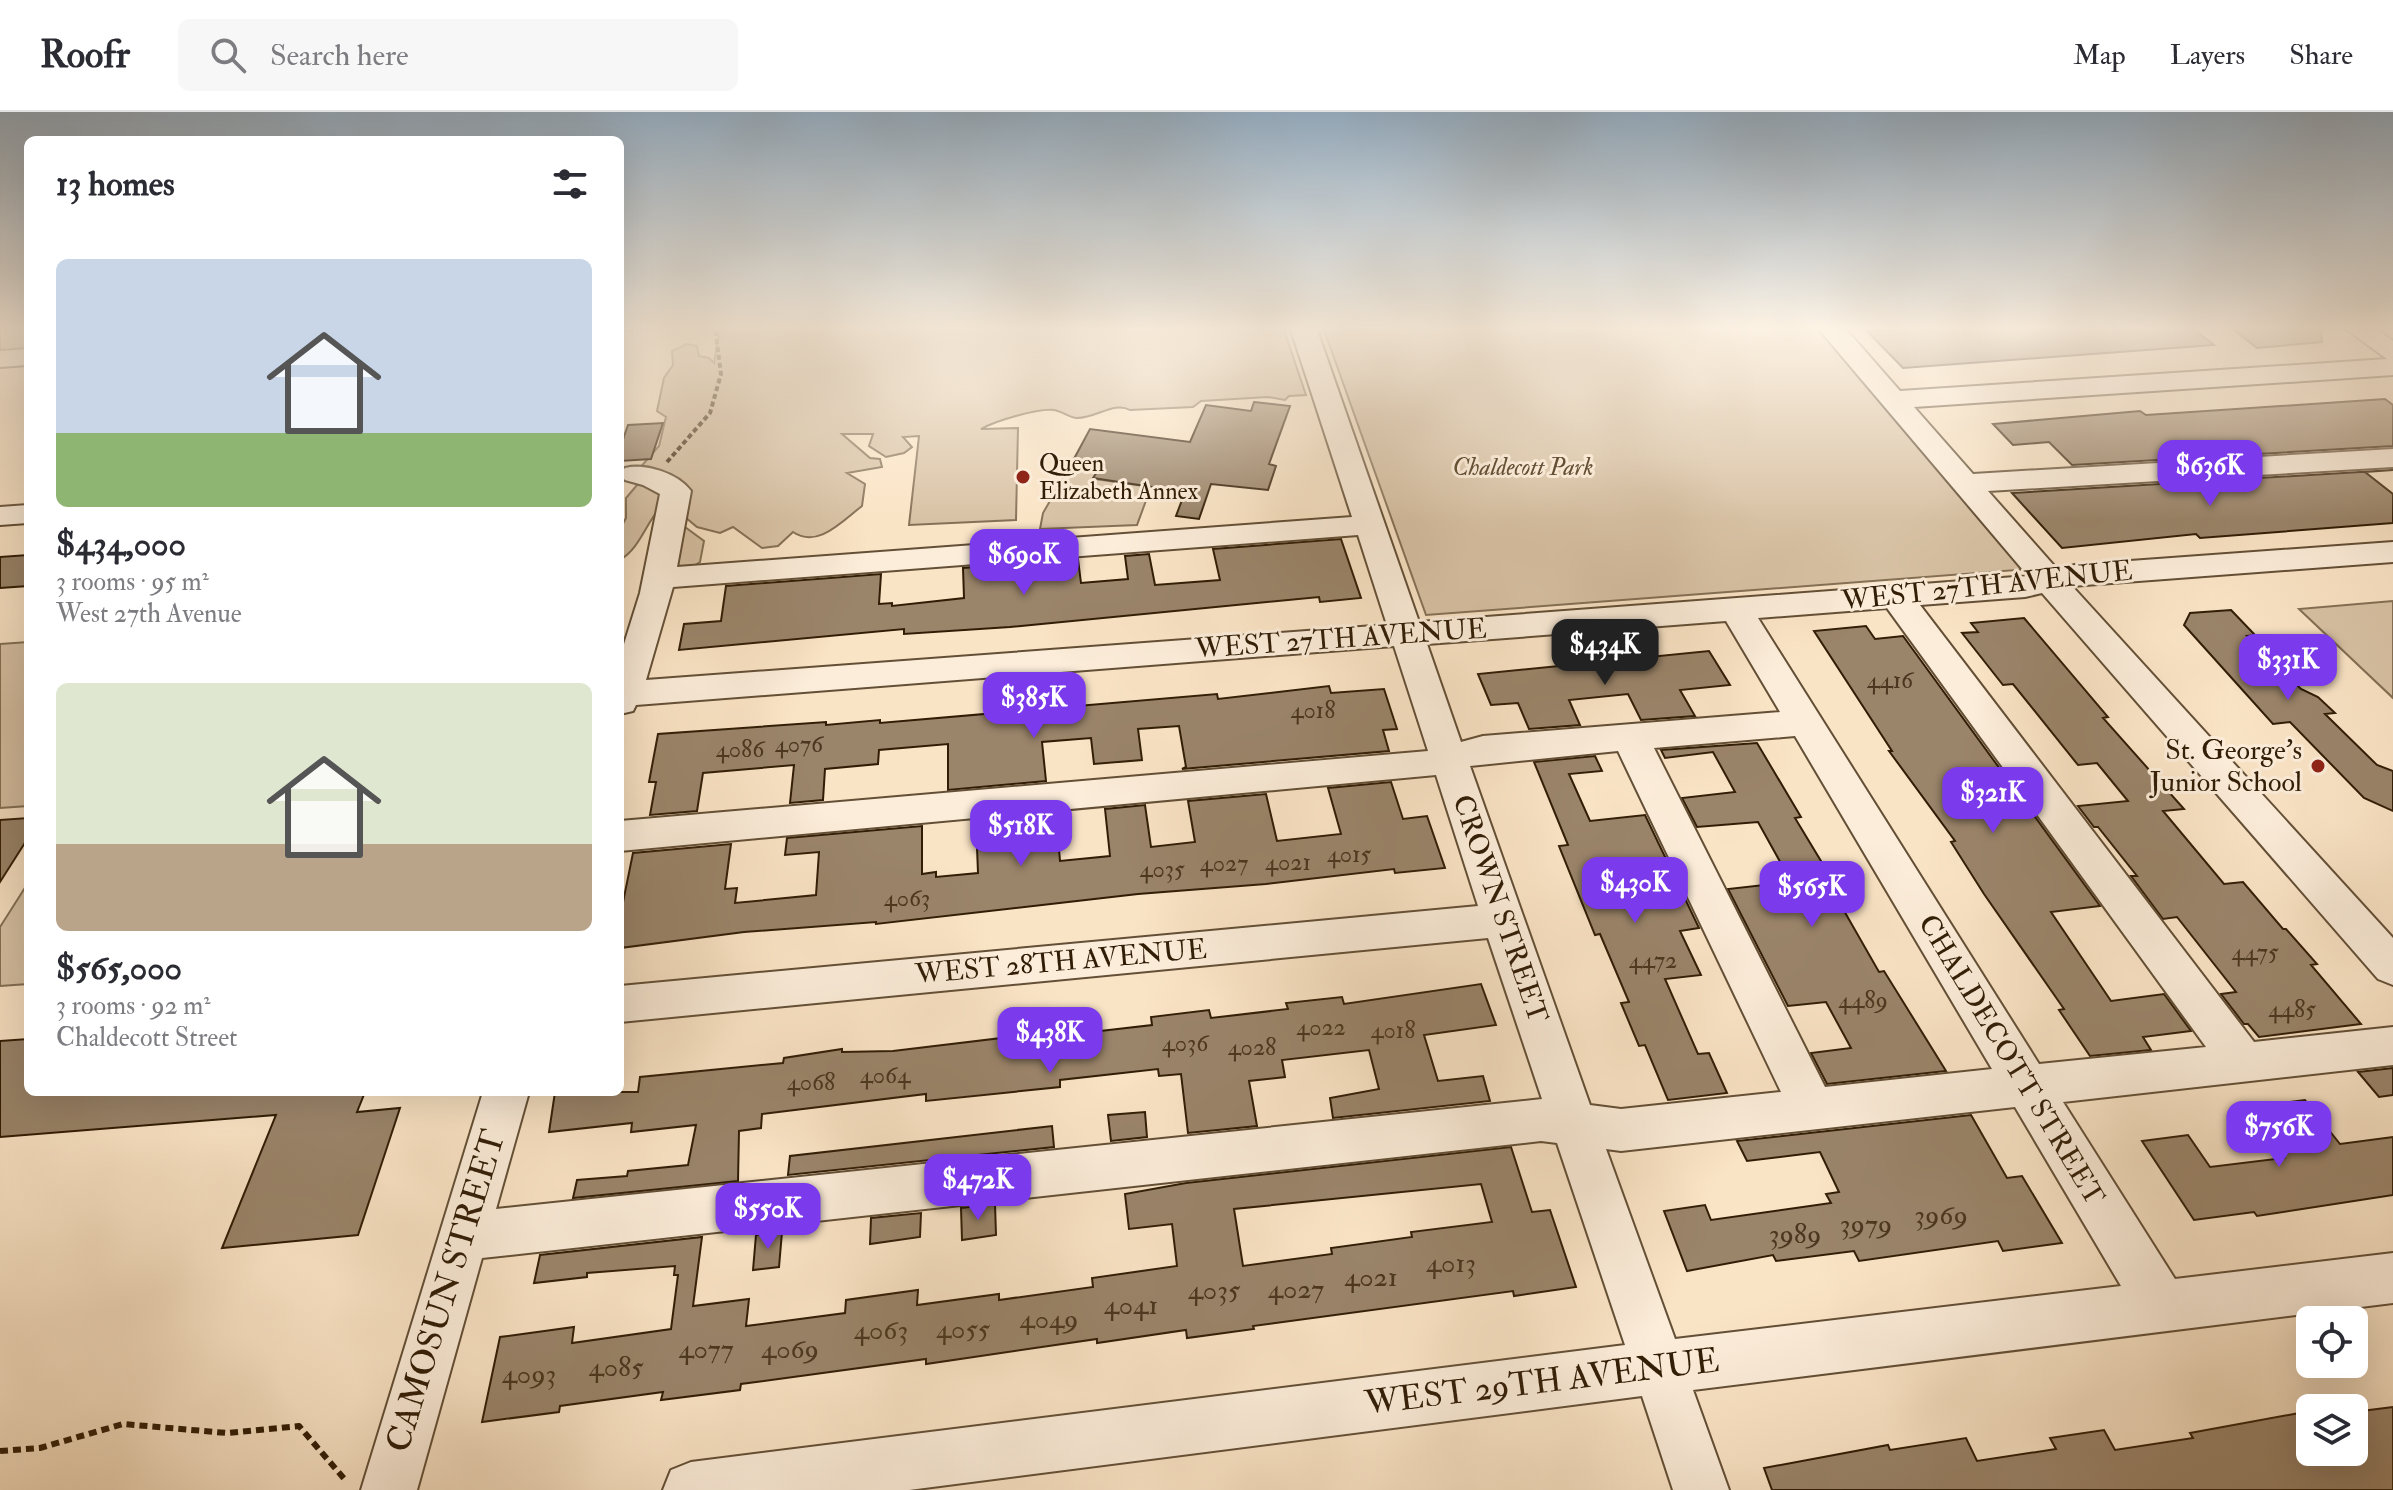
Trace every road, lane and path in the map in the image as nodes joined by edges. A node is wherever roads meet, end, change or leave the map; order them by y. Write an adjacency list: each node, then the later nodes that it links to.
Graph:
1 (716, 391): 7 (path)
2 (1325, 391): 11 (street, CROWN STREET)
3 (1885, 391): 5 (street)
4 (2025, 391): 5 (street)
5 (1893, 400): 8 (street)
6 (2393, 458): 8 (street)
7 (644, 476): 13 (street)
8 (1966, 483): 14 (street)
9 (24, 514): 10 (street)
10 (0, 516)
11 (1371, 525): 13 (street); 17 (street, CROWN STREET)
12 (2393, 552): 14 (street, WEST 27TH AVENUE)
13 (659, 578): 18 (street)
14 (2051, 582): 15 (street, WEST 27TH AVENUE); 25 (street)
15 (1896, 597): 16 (street, WEST 27TH AVENUE); 28 (street)
16 (1736, 610): 17 (street, WEST 27TH AVENUE); 20 (street, CHALDECOTT STREET)
17 (1407, 634): 19 (street, WEST 27TH AVENUE); 22 (street, CROWN STREET)
18 (624, 693)
19 (624, 698)
20 (1804, 723): 21 (street); 29 (street, CHALDECOTT STREET)
21 (1630, 737): 22 (street); 31 (street)
22 (1449, 758): 23 (street); 24 (street, CROWN STREET)
23 (624, 836)
24 (1503, 920): 26 (street, WEST 28TH AVENUE); 32 (street, CROWN STREET)
25 (2393, 967)
26 (624, 1004)
27 (2393, 1046): 28 (street)
28 (2242, 1061): 29 (street)
29 (2027, 1085): 31 (street); 35 (street, CHALDECOTT STREET)
30 (505, 1096): 33 (street, CAMOSUN STREET)
31 (1812, 1108): 32 (street)
32 (1574, 1125): 33 (street); 36 (street, CROWN STREET)
33 (464, 1236): 38 (street, CAMOSUN STREET)
34 (2393, 1278): 35 (street, WEST 29TH AVENUE)
35 (2162, 1306): 36 (street, WEST 29TH AVENUE)
36 (1659, 1368): 39 (street, WEST 29TH AVENUE); 40 (street, CROWN STREET)
37 (0, 1451): 38 (path)
38 (368, 1486)
39 (691, 1490)
40 (1701, 1490)

